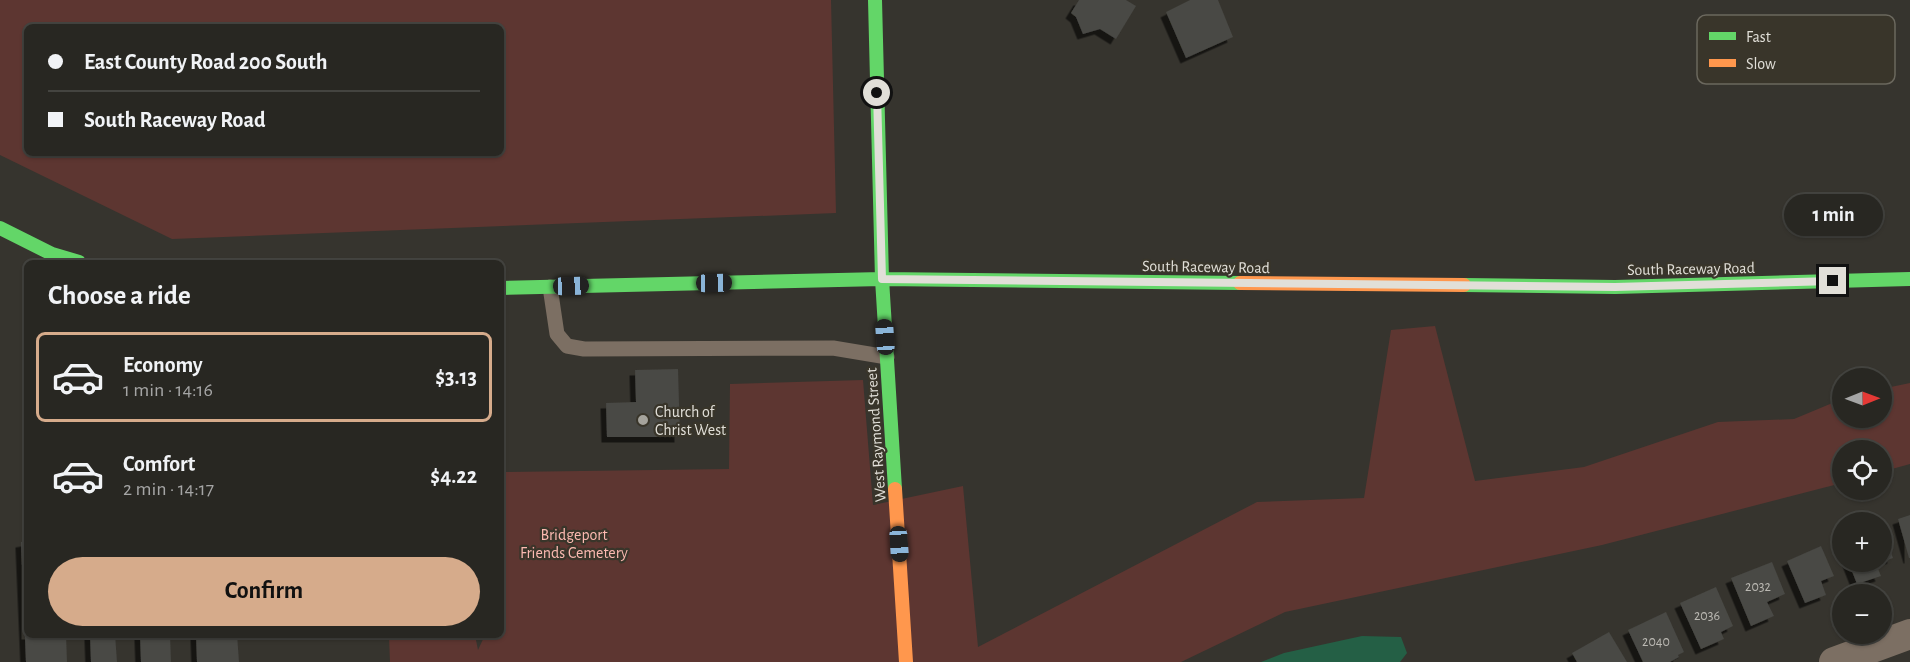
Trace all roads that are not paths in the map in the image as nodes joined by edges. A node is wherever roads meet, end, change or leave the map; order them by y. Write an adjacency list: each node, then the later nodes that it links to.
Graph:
1 (874, 0): 4 (main road, West Raymond Street)
2 (0, 228): 3 (main road)
3 (72, 260)
4 (882, 279): 5 (main road, South Raceway Road); 6 (main road, South Raceway Road); 8 (main road, West Raymond Street)
5 (1910, 279)
6 (550, 286): 7 (main road, South Raceway Road); 8 (lane)
7 (504, 288)
8 (887, 357): 10 (main road, West Raymond Street)
9 (1910, 634): 11 (street)
10 (906, 662)
11 (1834, 662)

